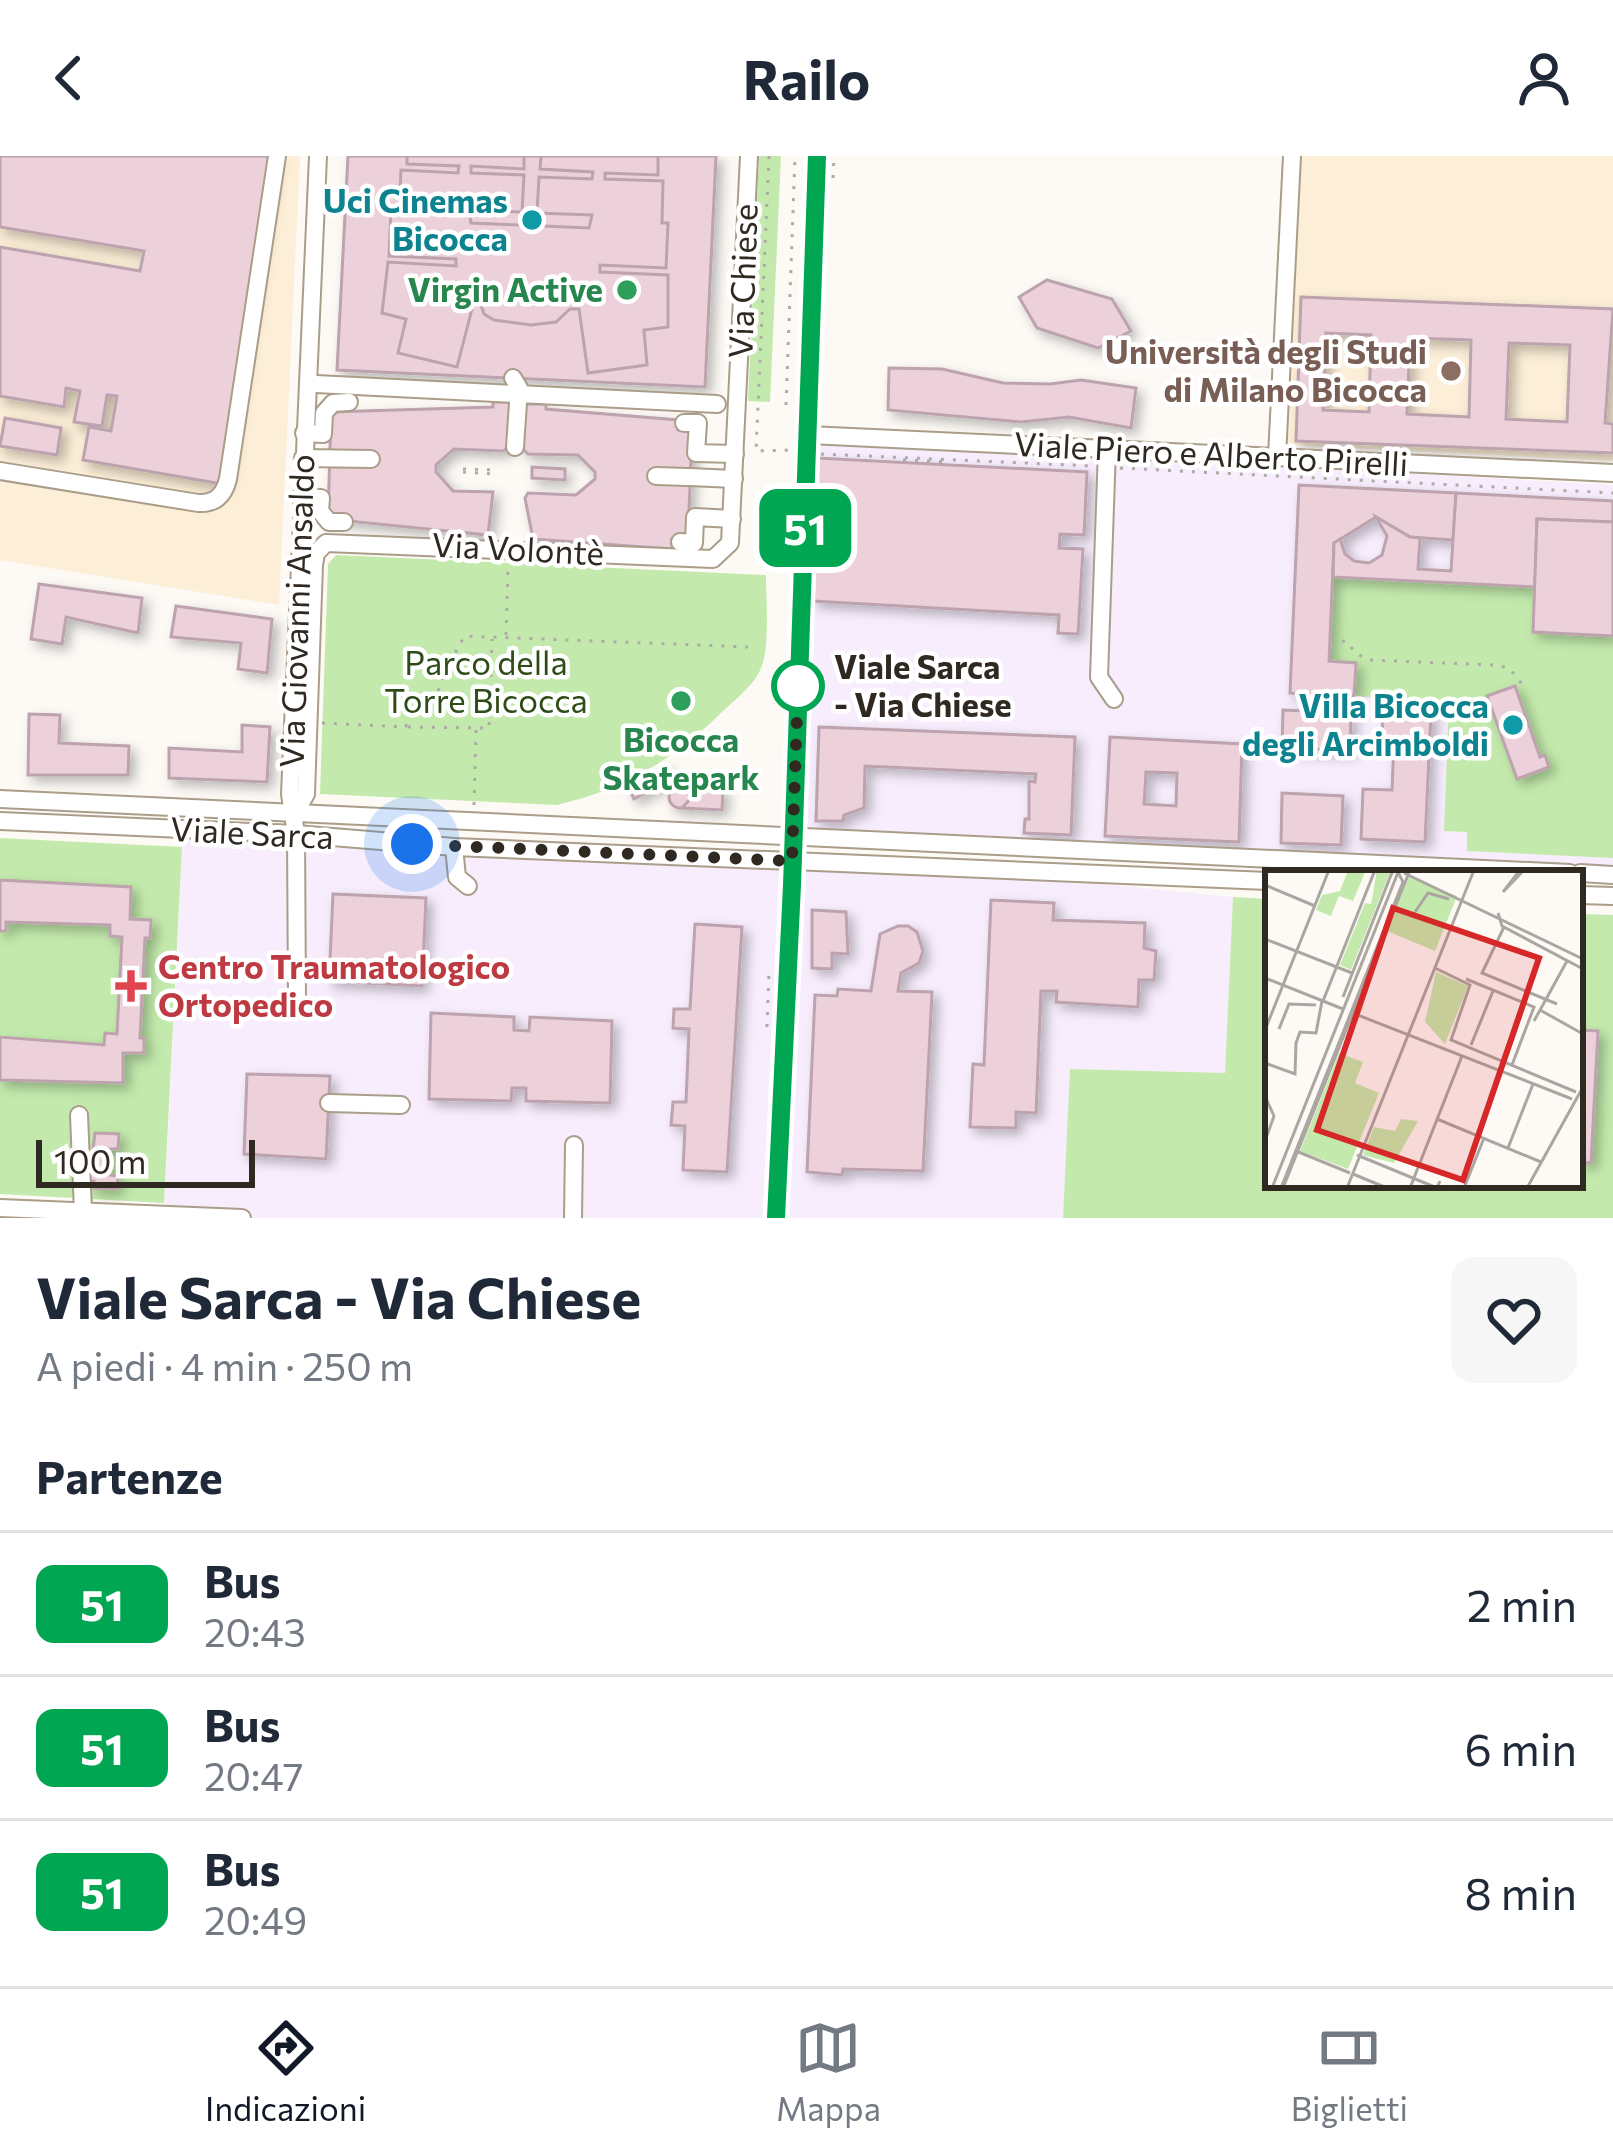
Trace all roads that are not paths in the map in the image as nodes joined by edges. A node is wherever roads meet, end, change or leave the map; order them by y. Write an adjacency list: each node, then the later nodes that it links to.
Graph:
1 (278, 156): 19 (street)
2 (318, 156): 11 (street, Via Giovanni Ansaldo)
3 (748, 156): 14 (street, Via Chiese)
4 (817, 156): 12 (street, Via Chiese)
5 (1292, 156): 17 (street)
6 (316, 384): 7 (street)
7 (519, 384): 9 (street); 13 (street)
8 (349, 402): 11 (street)
9 (717, 404)
10 (684, 423): 14 (street)
11 (304, 433): 15 (street, Via Giovanni Ansaldo)
12 (809, 434): 16 (street, Viale Piero e Alberto Pirelli); 35 (street, Via Chiese)
13 (515, 447)
14 (735, 454): 22 (street, Via Chiese)
15 (303, 458): 18 (street); 23 (street, Via Giovanni Ansaldo)
16 (1107, 458): 17 (street, Viale Piero e Alberto Pirelli); 30 (street)
17 (1277, 458): 20 (street, Viale Piero e Alberto Pirelli)
18 (371, 459)
19 (0, 471)
20 (1613, 472)
21 (656, 476): 22 (street)
22 (734, 479): 24 (street, Via Chiese)
23 (300, 496): 25 (street, Via Giovanni Ansaldo); 26 (street)
24 (732, 520): 28 (street); 29 (street, Via Chiese)
25 (299, 521): 27 (street); 32 (street, Via Giovanni Ansaldo)
26 (344, 522)
27 (331, 541): 29 (street, Via Volontè); 32 (street, Via Giovanni Ansaldo)
28 (680, 542)
29 (730, 543)
30 (1114, 699)
31 (0, 799): 32 (street, Viale Sarca)
32 (295, 814): 34 (street); 35 (street, Viale Sarca)
33 (0, 821): 34 (street, Viale Sarca)
34 (296, 834): 36 (street, Viale Sarca); 46 (street)
35 (792, 835): 37 (street, Viale Sarca); 38 (street)
36 (454, 847): 38 (street, Viale Sarca); 43 (street)
37 (1261, 860): 39 (street, Viale Sarca); 42 (street, Viale Sarca)
38 (792, 861): 42 (street, Viale Sarca); 55 (street)
39 (1499, 870)
40 (1583, 874): 41 (street)
41 (1613, 875)
42 (1263, 881)
43 (468, 886)
44 (1583, 895): 45 (street)
45 (1613, 896)
46 (297, 1000)
47 (329, 1102): 48 (street)
48 (401, 1105)
49 (79, 1115): 52 (street)
50 (574, 1145): 54 (street)
51 (0, 1208): 52 (street)
52 (83, 1211): 53 (street)
53 (242, 1218)
54 (573, 1218)
55 (776, 1218)

